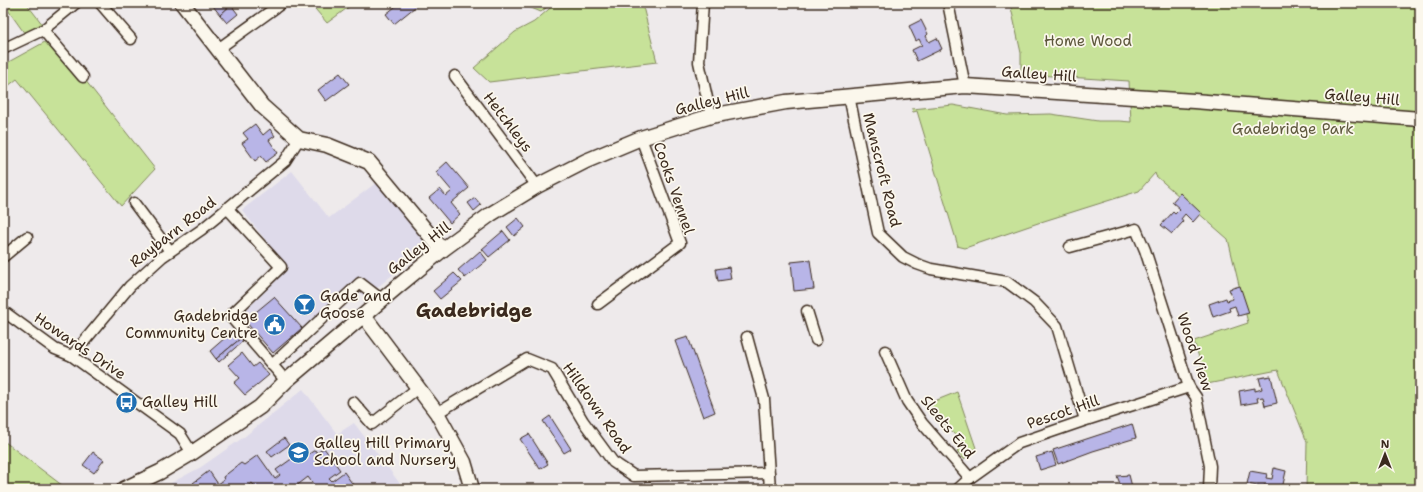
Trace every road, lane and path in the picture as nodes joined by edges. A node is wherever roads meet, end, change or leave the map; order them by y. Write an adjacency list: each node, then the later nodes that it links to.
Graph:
1 (76, 3): 7 (street)
2 (100, 3): 8 (street)
3 (182, 3): 10 (street)
4 (282, 3): 10 (street)
5 (703, 3): 15 (street)
6 (948, 3): 13 (street)
7 (43, 30): 9 (street); 12 (street)
8 (131, 39)
9 (3, 49)
10 (218, 49): 18 (street)
11 (456, 76): 19 (street, Hetchleys)
12 (83, 77)
13 (965, 86): 14 (street, Galley Hill); 16 (street, Galley Hill)
14 (849, 96): 15 (street, Galley Hill); 42 (street, Manscroft Road)
15 (710, 116): 17 (street, Galley Hill)
16 (1420, 119)
17 (641, 138): 19 (street, Galley Hill); 28 (street, Cooks Vennel)
18 (299, 139): 21 (street, Raybarn Road); 24 (street)
19 (537, 186): 24 (street, Galley Hill)
20 (134, 203): 25 (street)
21 (227, 208): 25 (street, Raybarn Road); 36 (street)
22 (27, 237): 26 (street)
23 (1070, 247): 39 (street, Wood View)
24 (442, 250): 27 (street, Galley Hill)
25 (170, 251): 35 (street, Raybarn Road)
26 (3, 257)
27 (382, 300): 31 (street, Galley Hill); 36 (street)
28 (598, 304)
29 (3, 311): 35 (street, Howards Drive)
30 (807, 311): 33 (street)
31 (364, 316): 37 (street, Galley Hill); 38 (street)
32 (747, 337): 44 (street)
33 (816, 340)
34 (884, 352): 45 (street, Sleets End)
35 (72, 356): 43 (street, Howards Drive)
36 (272, 365): 37 (street)
37 (286, 381): 43 (street, Galley Hill)
38 (419, 387): 40 (street); 41 (street)
39 (1190, 387): 42 (street, Pescot Hill); 50 (street, Wood View)
40 (353, 402)
41 (437, 413): 44 (street, Hilldown Road); 47 (street)
42 (1085, 420): 45 (street, Pescot Hill)
43 (192, 453): 46 (street, Galley Hill)
44 (769, 473): 48 (street)
45 (970, 478): 49 (street, Pescot Hill)
46 (124, 489)
47 (472, 489)
48 (770, 489)
49 (958, 489)
50 (1209, 489)

